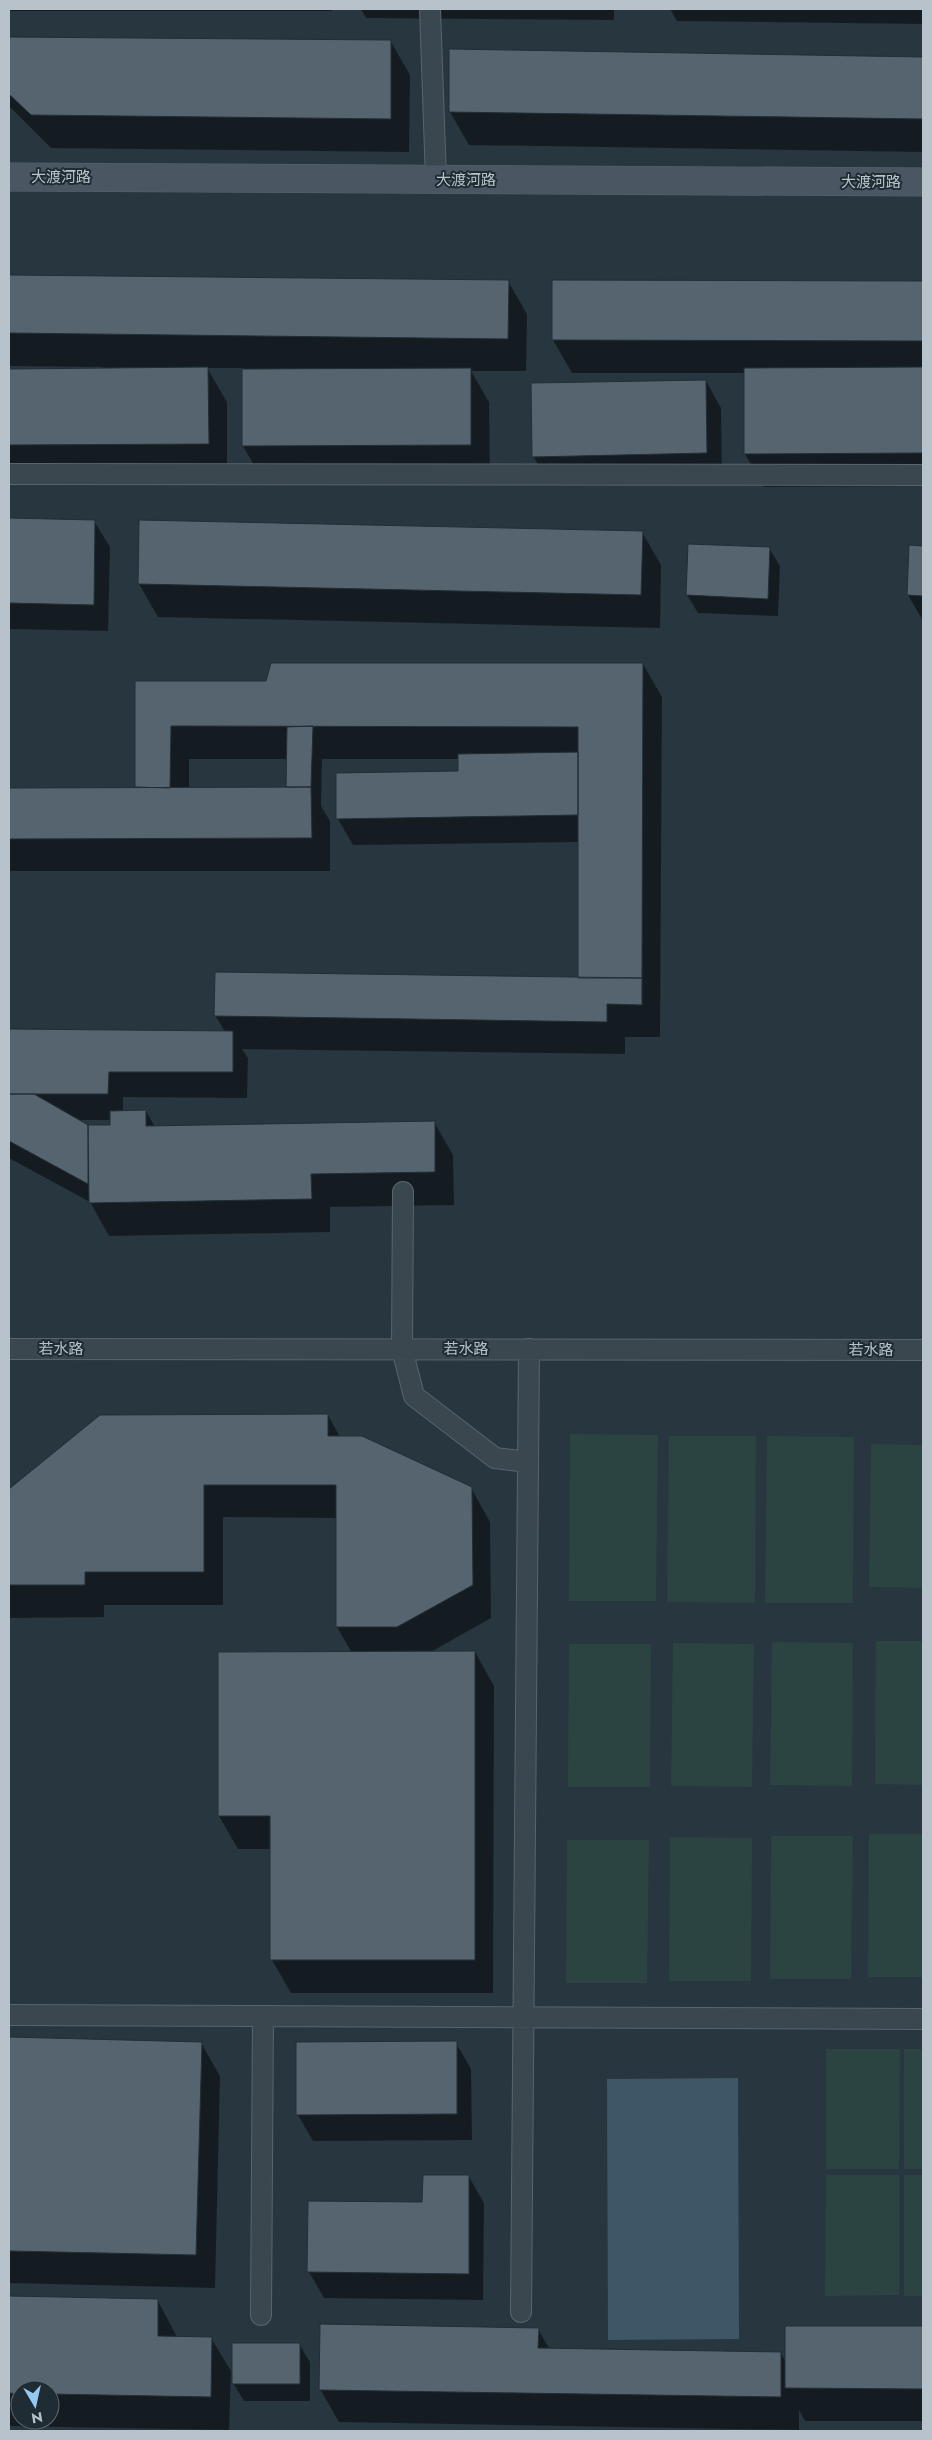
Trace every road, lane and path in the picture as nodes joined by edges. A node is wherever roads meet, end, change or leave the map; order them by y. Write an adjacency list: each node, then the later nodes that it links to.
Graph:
1 (430, 9): 3 (lane)
2 (9, 177): 3 (street, 大渡河路)
3 (436, 180): 4 (street, 大渡河路)
4 (923, 182)
5 (9, 474): 6 (lane)
6 (923, 475)
7 (403, 1192): 9 (lane)
8 (9, 1349): 9 (lane, 若水路)
9 (402, 1349): 10 (lane, 若水路); 12 (lane)
10 (529, 1350): 11 (lane, 若水路); 12 (lane)
11 (923, 1350)
12 (528, 1462): 15 (lane)
13 (9, 2015): 14 (lane)
14 (263, 2016): 15 (lane); 18 (lane)
15 (522, 2017): 16 (lane); 17 (lane)
16 (923, 2019)
17 (521, 2312)
18 (261, 2315)

